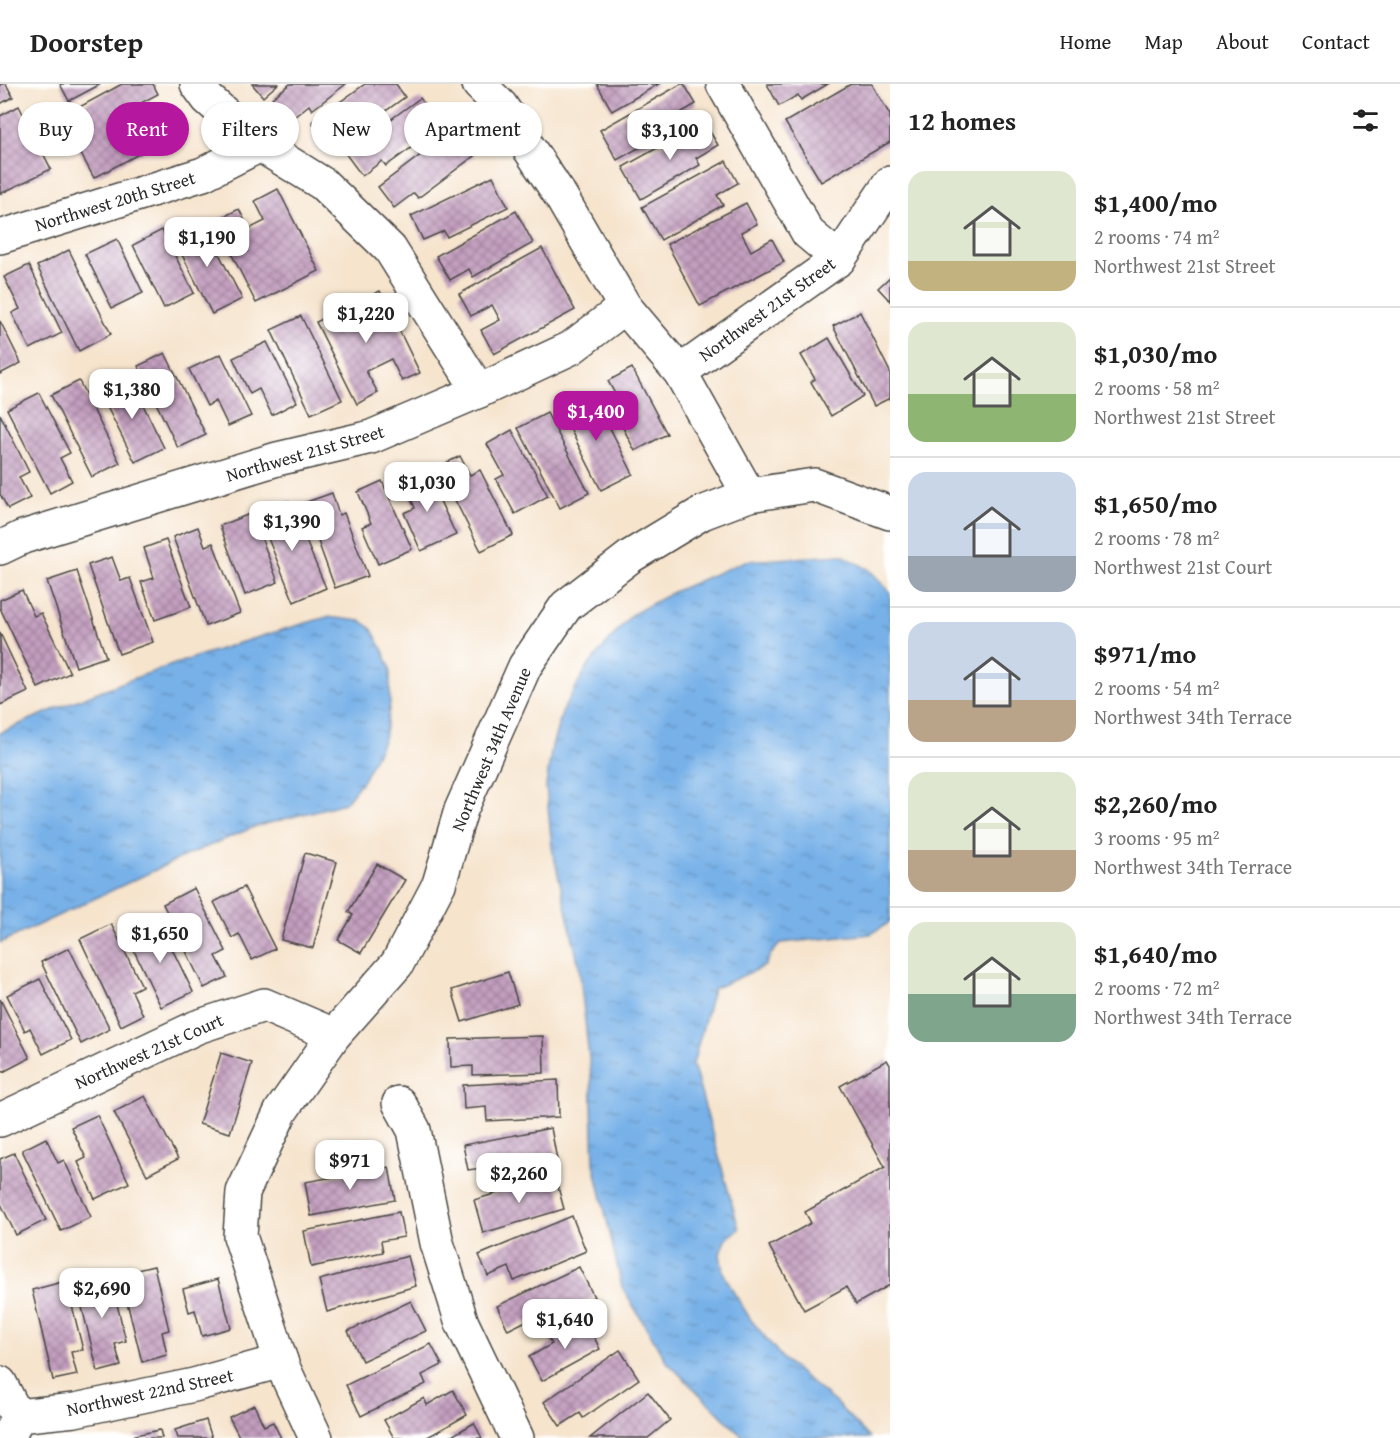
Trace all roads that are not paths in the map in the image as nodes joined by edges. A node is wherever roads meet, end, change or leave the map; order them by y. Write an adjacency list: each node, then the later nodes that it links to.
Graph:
1 (197, 84): 4 (street)
2 (478, 84): 10 (street)
3 (723, 84): 9 (street)
4 (211, 102)
5 (238, 156): 8 (street, Northwest 20th Street)
6 (278, 156): 12 (street)
7 (890, 183): 9 (street, Northwest 21st Street)
8 (0, 237)
9 (839, 259): 11 (street, Northwest 21st Street)
10 (625, 307): 11 (street); 12 (street, Northwest 21st Street)
11 (680, 372): 13 (street)
12 (479, 391): 15 (street, Northwest 21st Street)
13 (749, 495): 14 (street); 16 (street, Northwest 34th Avenue)
14 (890, 513)
15 (0, 548)
16 (334, 1035): 18 (street, Northwest 21st Court); 19 (street, Northwest 34th Avenue)
17 (399, 1103): 23 (street)
18 (0, 1120)
19 (281, 1361): 21 (street, Northwest 22nd Street); 22 (street, Northwest 34th Avenue)
20 (0, 1383): 21 (street)
21 (13, 1427)
22 (316, 1438)
23 (516, 1438)

